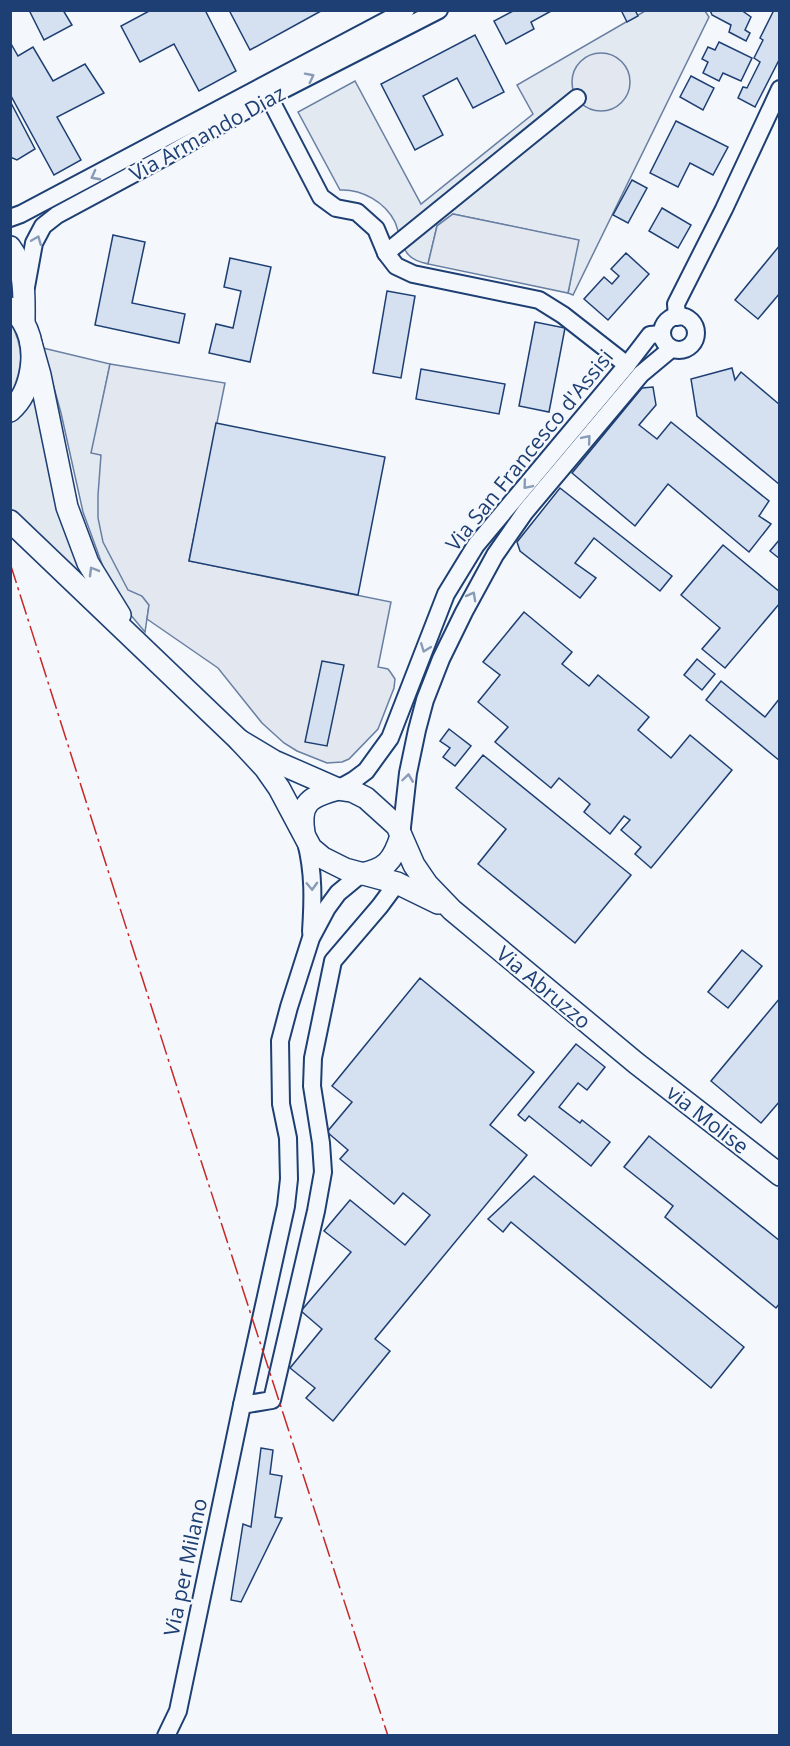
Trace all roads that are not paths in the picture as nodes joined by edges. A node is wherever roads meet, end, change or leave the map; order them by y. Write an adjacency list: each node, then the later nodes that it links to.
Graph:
1 (406, 10): 6 (street, Via Armando Diaz, one-way to 6)
2 (439, 10): 4 (street, Via Armando Diaz, one-way to 2)
3 (780, 89): 10 (street)
4 (269, 97): 8 (street); 9 (street, Via Armando Diaz, one-way to 4)
5 (578, 99): 8 (street)
6 (10, 218)
7 (10, 247): 9 (main road)
8 (386, 253): 14 (street)
9 (19, 309): 12 (main road)
10 (677, 316): 11 (street); 13 (street)
11 (662, 334): 13 (street); 14 (street, Via San Francesco d'Assisi)
12 (31, 343): 15 (main road); 17 (main road, one-way to 12)
13 (671, 349): 21 (street, Via San Francesco d'Assisi, one-way to 13)
14 (627, 365): 19 (street, Via San Francesco d'Assisi, one-way to 19)
15 (10, 411)
16 (10, 521): 17 (main road)
17 (134, 639): 18 (main road)
18 (239, 740): 19 (main road); 20 (main road)
19 (338, 789): 20 (main road); 21 (main road)
20 (304, 835): 22 (main road); 25 (street, one-way to 25)
21 (400, 837): 22 (main road); 24 (main road, Via Abruzzo)
22 (361, 874): 23 (main road, Via Abruzzo); 25 (street)
23 (397, 883): 24 (main road, Via Abruzzo); 28 (street)
24 (452, 910): 26 (main road, Via Abruzzo)
25 (310, 938): 28 (street)
26 (636, 1063): 27 (main road, via Molise)
27 (780, 1175)
28 (242, 1405): 29 (street, Via per Milano)
29 (166, 1736)

